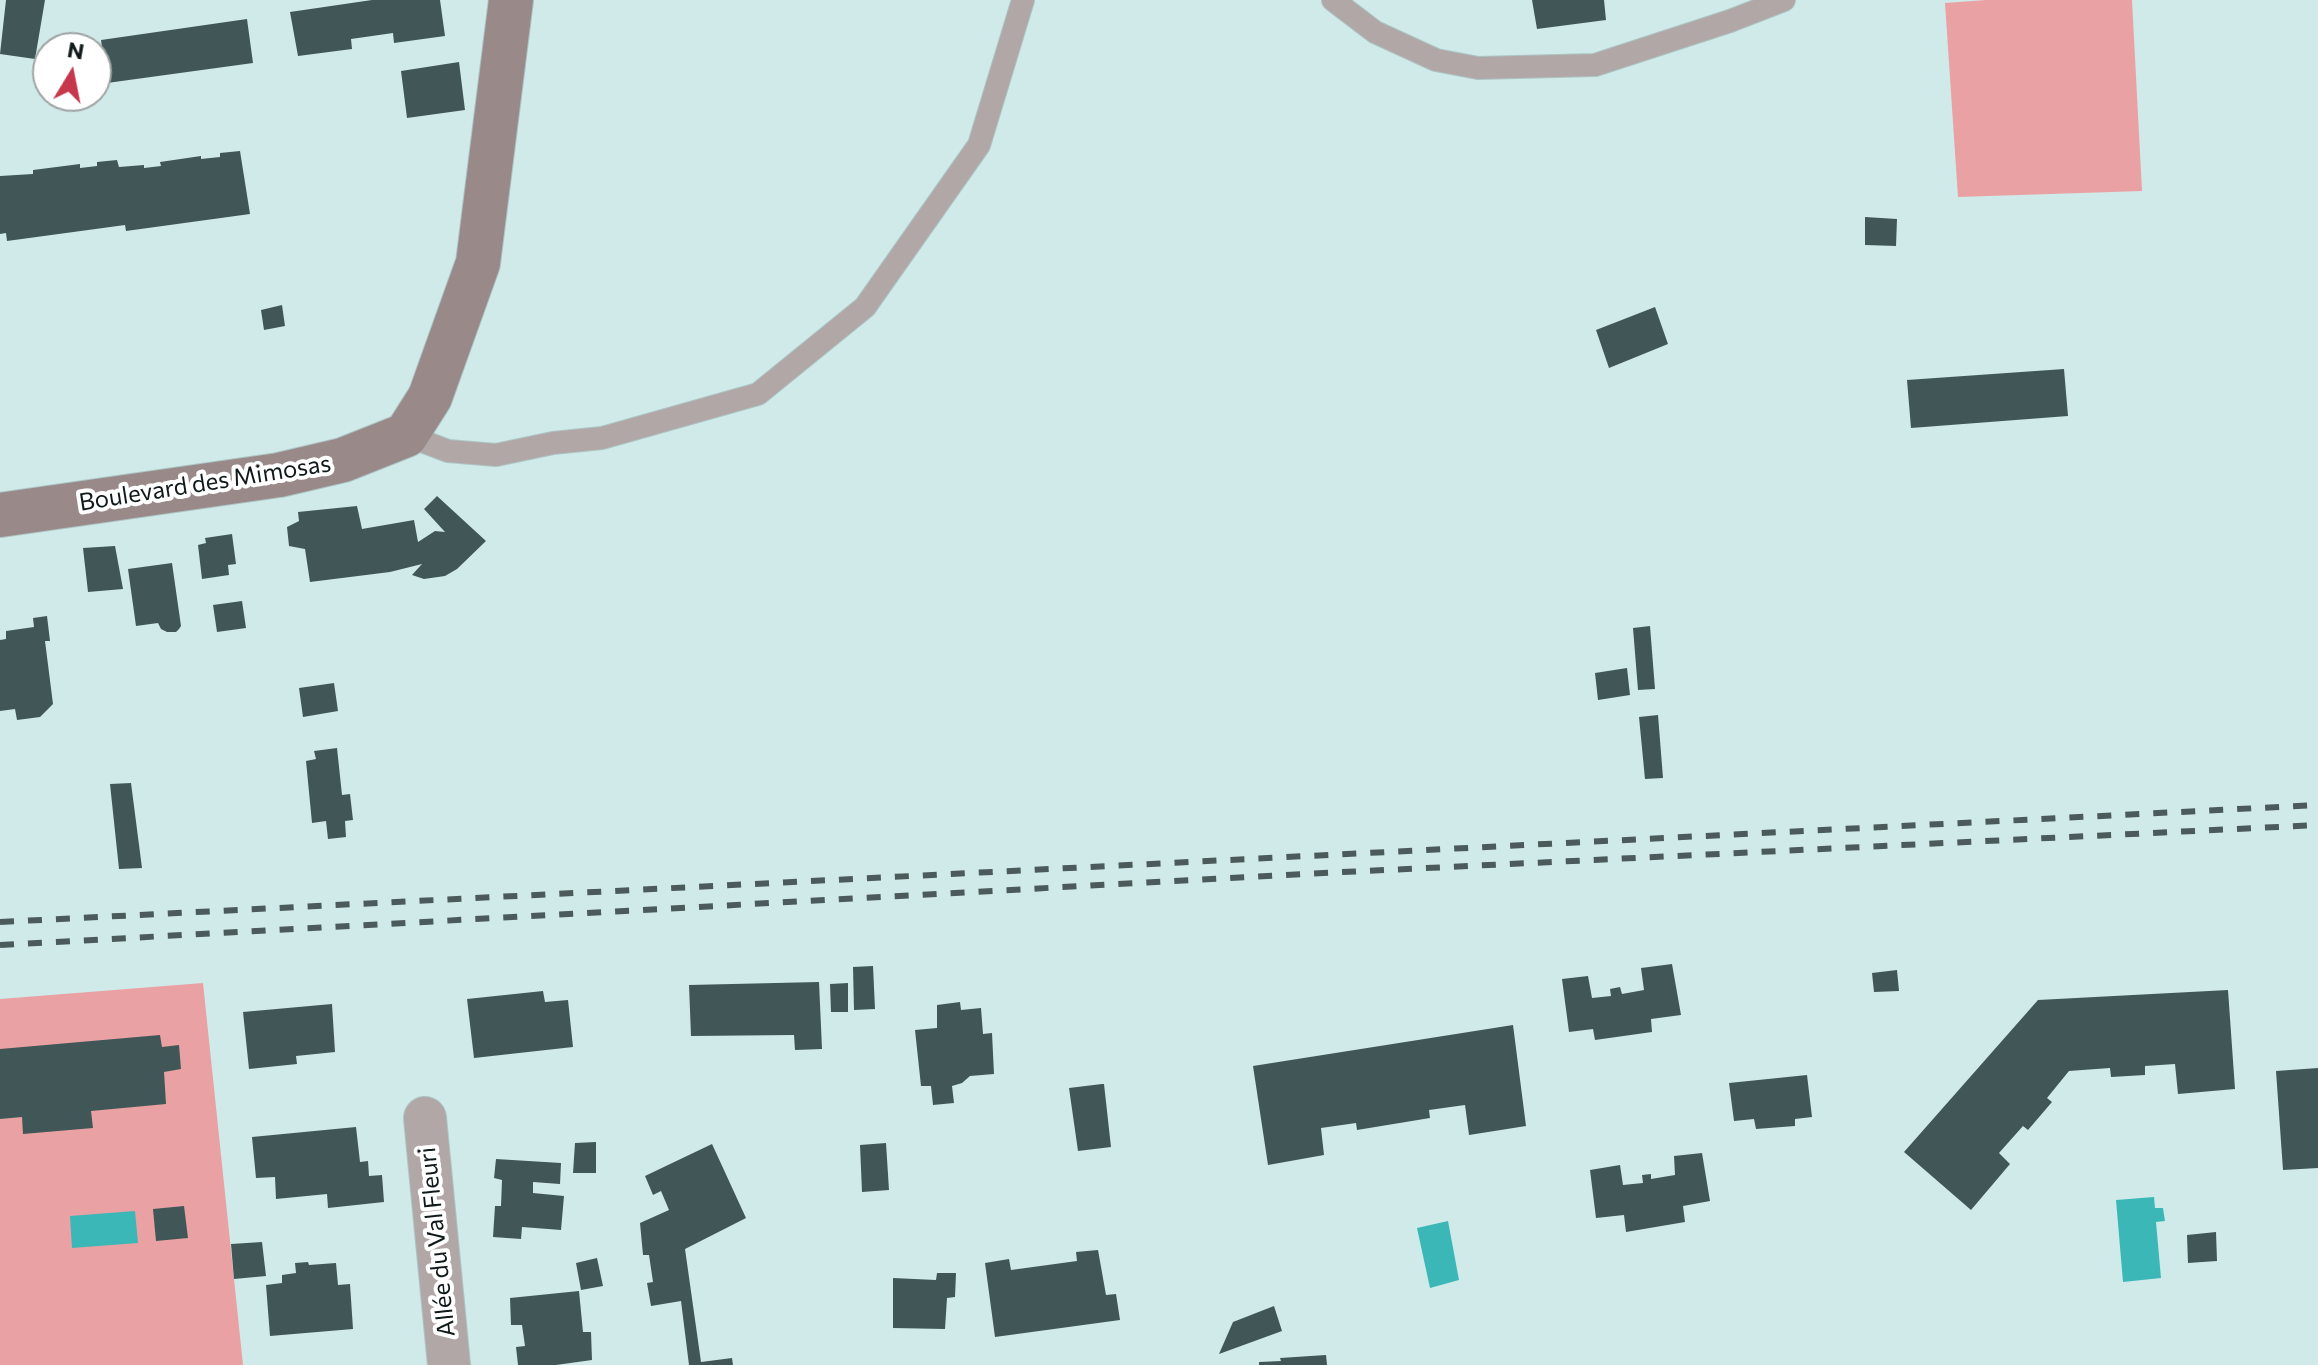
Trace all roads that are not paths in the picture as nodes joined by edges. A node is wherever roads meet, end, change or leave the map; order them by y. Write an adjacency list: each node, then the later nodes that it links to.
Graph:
1 (511, 0): 5 (street)
2 (1023, 0): 5 (lane)
3 (1333, 0): 4 (lane)
4 (1784, 0)
5 (406, 435): 6 (street, Boulevard des Mimosas)
6 (0, 515)
7 (425, 1118): 8 (street, Allée du Val Fleuri)
8 (449, 1365)

